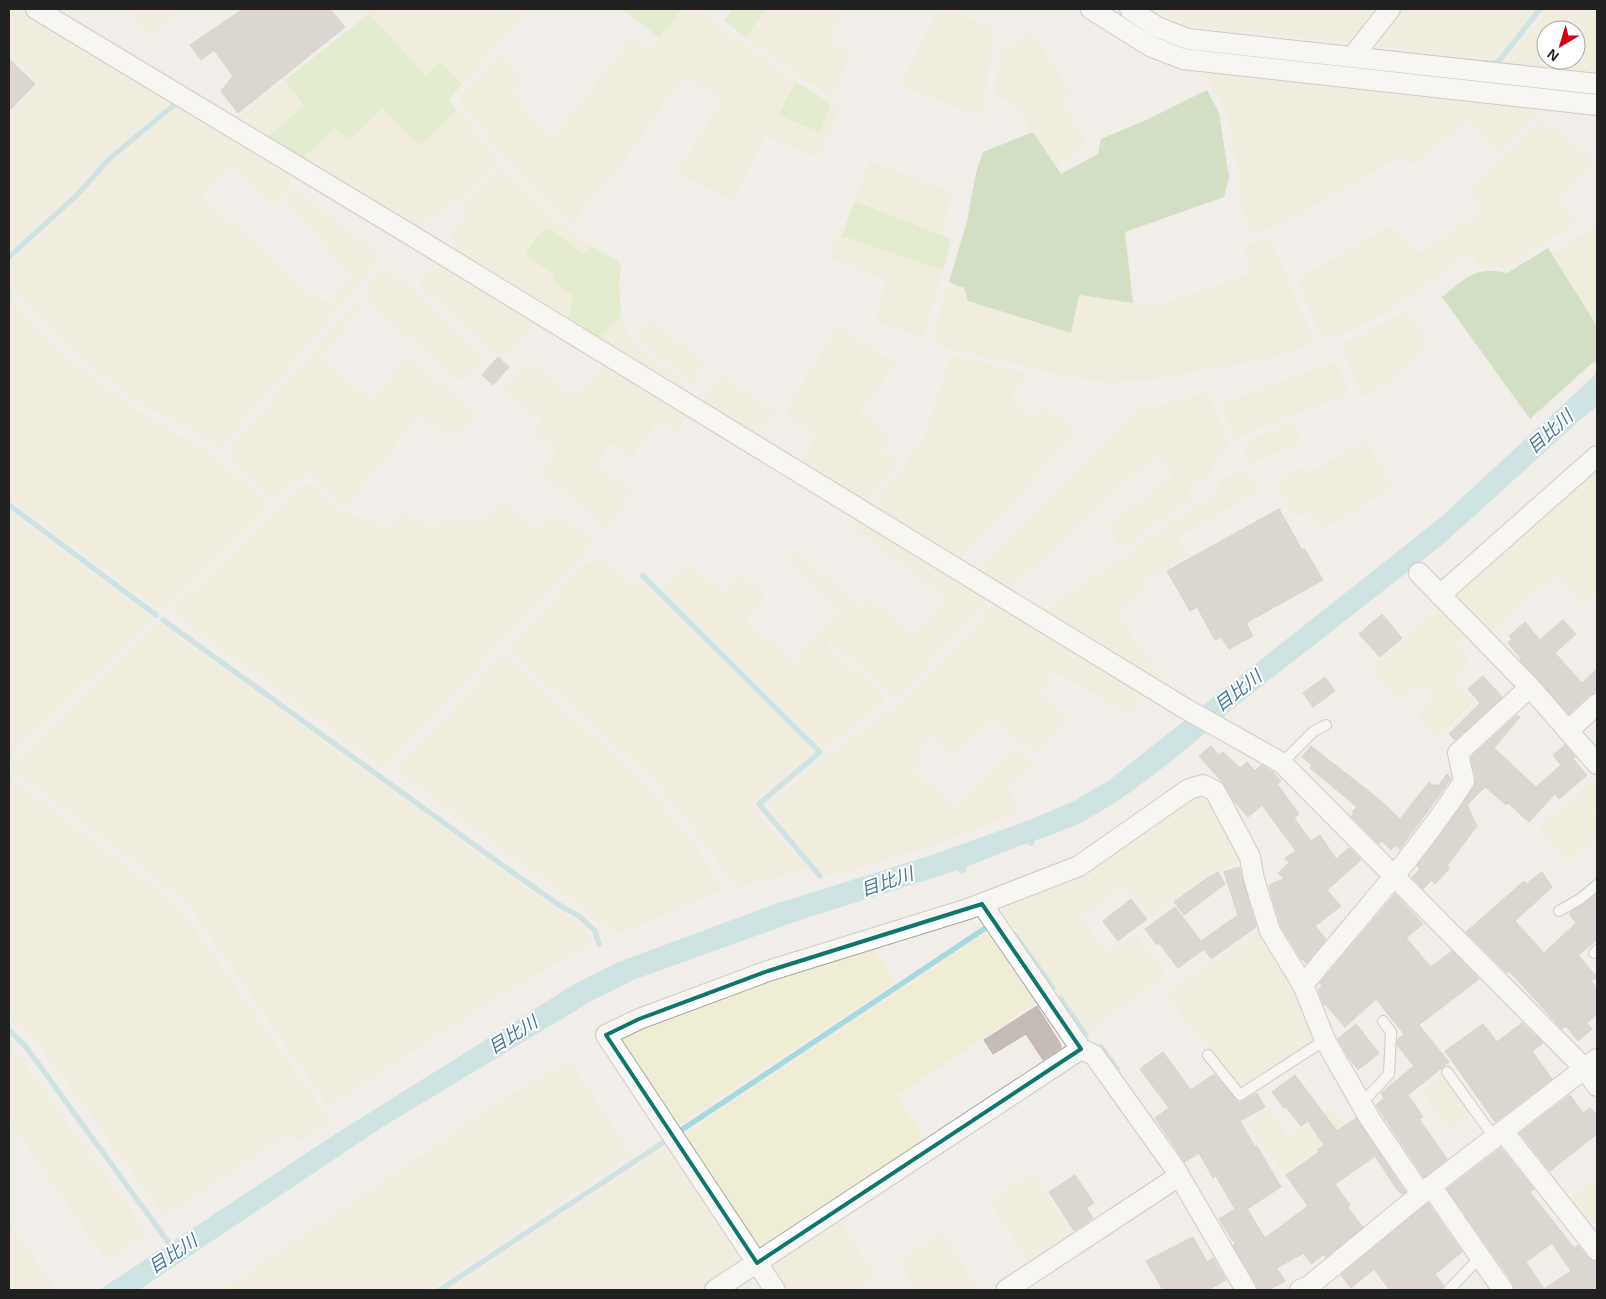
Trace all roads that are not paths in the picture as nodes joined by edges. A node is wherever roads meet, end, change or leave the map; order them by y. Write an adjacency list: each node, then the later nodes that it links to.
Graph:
1 (36, 9): 15 (street)
2 (1091, 9): 7 (street)
3 (1130, 9): 5 (street)
4 (1390, 9): 5 (street)
5 (1353, 56): 6 (street)
6 (1597, 84)
7 (1597, 105)
8 (1597, 456): 10 (street)
9 (1419, 573): 10 (street)
10 (1440, 595): 11 (street)
11 (1530, 687): 14 (street); 17 (street)
12 (1597, 704): 14 (street)
13 (1326, 725): 15 (lane)
14 (1568, 731): 16 (street)
15 (1282, 763): 17 (street)
16 (1597, 764)
17 (1395, 876): 21 (street); 26 (street)
18 (1597, 885): 20 (lane)
19 (982, 904): 21 (street); 24 (street); 36 (street)
20 (1559, 911)
21 (1303, 985): 23 (street)
22 (1384, 1021): 29 (lane)
23 (1325, 1040): 25 (lane); 29 (street)
24 (1081, 1049): 31 (street); 36 (street)
25 (1208, 1055)
26 (1591, 1064): 28 (street); 30 (street)
27 (1447, 1072): 30 (lane)
28 (1597, 1086)
29 (1361, 1104): 32 (street)
30 (1499, 1134): 32 (street); 33 (street)
31 (1179, 1176): 39 (street); 40 (street)
32 (1426, 1190): 35 (street); 41 (street)
33 (1590, 1229): 34 (street)
34 (1597, 1250)
35 (1480, 1257): 42 (lane); 43 (street)
36 (757, 1263): 37 (street); 38 (street)
37 (715, 1290)
38 (775, 1290)
39 (1006, 1290)
40 (1246, 1290)
41 (1300, 1290)
42 (1449, 1290)
43 (1503, 1290)

